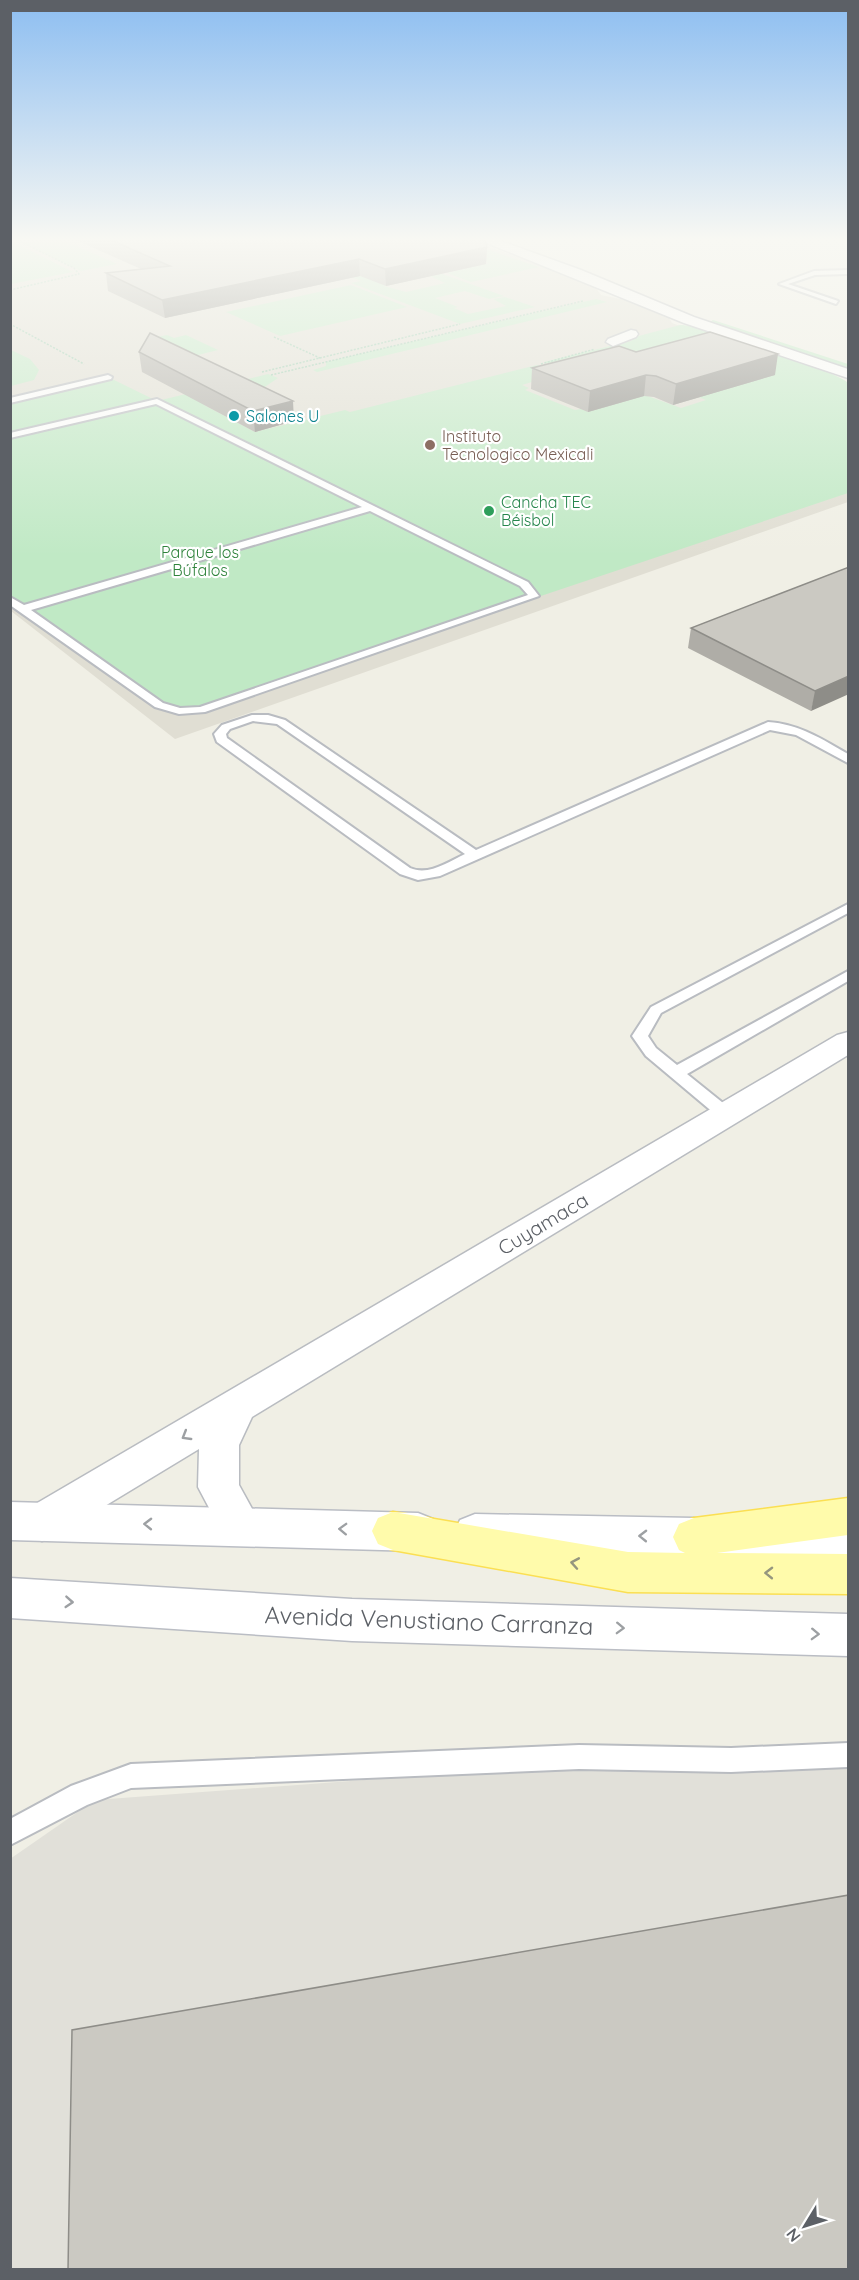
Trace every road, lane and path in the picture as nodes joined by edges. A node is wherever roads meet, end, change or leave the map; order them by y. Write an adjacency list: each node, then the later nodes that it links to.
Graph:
1 (288, 343): 7 (path)
2 (381, 343): 7 (path)
3 (404, 343): 12 (path)
4 (758, 343): 11 (street)
5 (797, 343): 8 (street)
6 (597, 349): 9 (path)
7 (321, 358): 10 (path)
8 (849, 360)
9 (541, 364)
10 (262, 372)
11 (849, 374)
12 (271, 375)
13 (108, 377): 14 (lane)
14 (10, 401)
15 (10, 436): 16 (lane)
16 (369, 508): 18 (lane); 18 (lane)
17 (10, 600): 18 (lane)
18 (23, 609)
19 (849, 759): 20 (lane)
20 (475, 855): 20 (lane)
21 (849, 908): 24 (lane)
22 (849, 975): 24 (lane)
23 (849, 1042): 25 (street, Cuyamaca)
24 (676, 1073): 25 (lane)
25 (727, 1115): 26 (street, Cuyamaca)
26 (237, 1407): 28 (street, Cuyamaca, one-way to 28); 29 (street)
27 (849, 1517): 31 (main road)
28 (26, 1521): 29 (street, one-way to 28)
29 (240, 1525): 30 (street, one-way to 29)
30 (393, 1531): 31 (street, one-way to 30); 33 (main road, one-way to 30)
31 (694, 1538): 32 (street)
32 (849, 1544)
33 (849, 1574)
34 (10, 1599): 35 (street, Avenida Venustiano Carranza, one-way to 35)
35 (849, 1635)
36 (849, 1755): 37 (lane)
37 (10, 1833)

